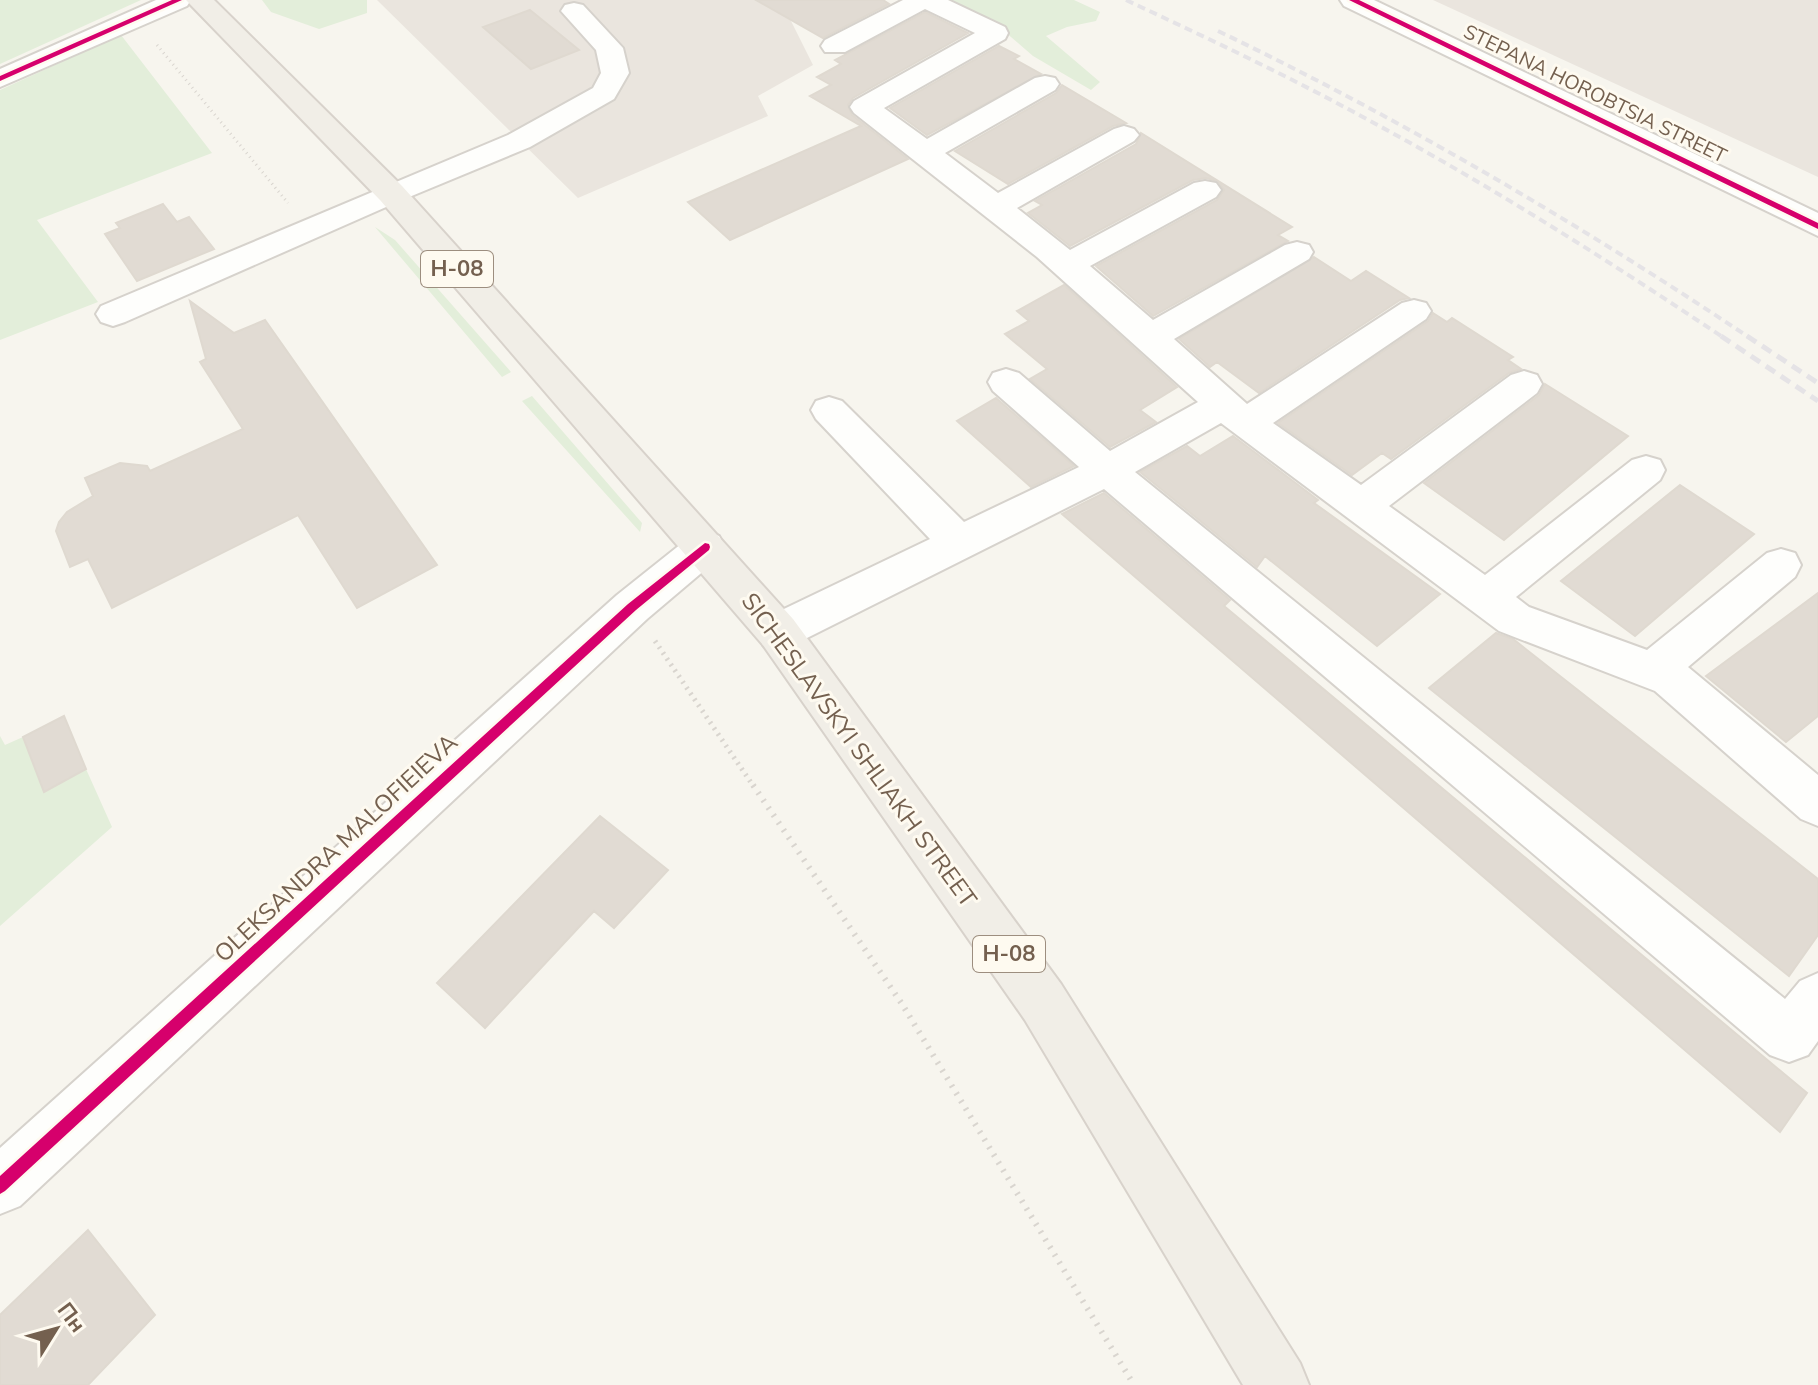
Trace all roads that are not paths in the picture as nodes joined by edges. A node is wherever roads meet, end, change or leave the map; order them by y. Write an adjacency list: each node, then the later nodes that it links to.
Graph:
1 (178, 0): 7 (street)
2 (199, 0): 12 (main road, SICHESLAVSKYI SHLIAKH STREET / Н-08)
3 (925, 0): 6 (street); 10 (street)
4 (1353, 0): 14 (street, STEPANA HOROBTSIA STREET)
5 (574, 11): 12 (street)
6 (835, 46)
7 (0, 79)
8 (1045, 84): 10 (street)
9 (1124, 135): 13 (street)
10 (926, 152): 13 (street)
11 (1205, 190): 16 (street)
12 (391, 193): 18 (street); 28 (main road, SICHESLAVSKYI SHLIAKH STREET / Н-08)
13 (998, 206): 16 (street)
14 (1818, 226)
15 (1297, 252): 19 (street)
16 (1067, 265): 19 (street)
17 (1414, 311): 23 (street)
18 (113, 314)
19 (1152, 336): 23 (street)
20 (1006, 382): 24 (street)
21 (1524, 384): 26 (street)
22 (829, 410): 27 (street)
23 (1235, 413): 24 (street); 26 (street)
24 (1107, 470): 27 (street); 34 (street)
25 (1646, 470): 30 (street)
26 (1361, 506): 30 (street)
27 (959, 543): 31 (street)
28 (705, 547): 31 (main road, SICHESLAVSKYI SHLIAKH STREET / Н-08); 35 (street, OLEKSANDRA MALOFIEIEVA)
29 (1781, 565): 32 (street)
30 (1486, 598): 32 (street)
31 (778, 632): 36 (main road, SICHESLAVSKYI SHLIAKH STREET / Н-08)
32 (1653, 671): 33 (street)
33 (1812, 789)
34 (1818, 999)
35 (0, 1186)
36 (1278, 1385)

